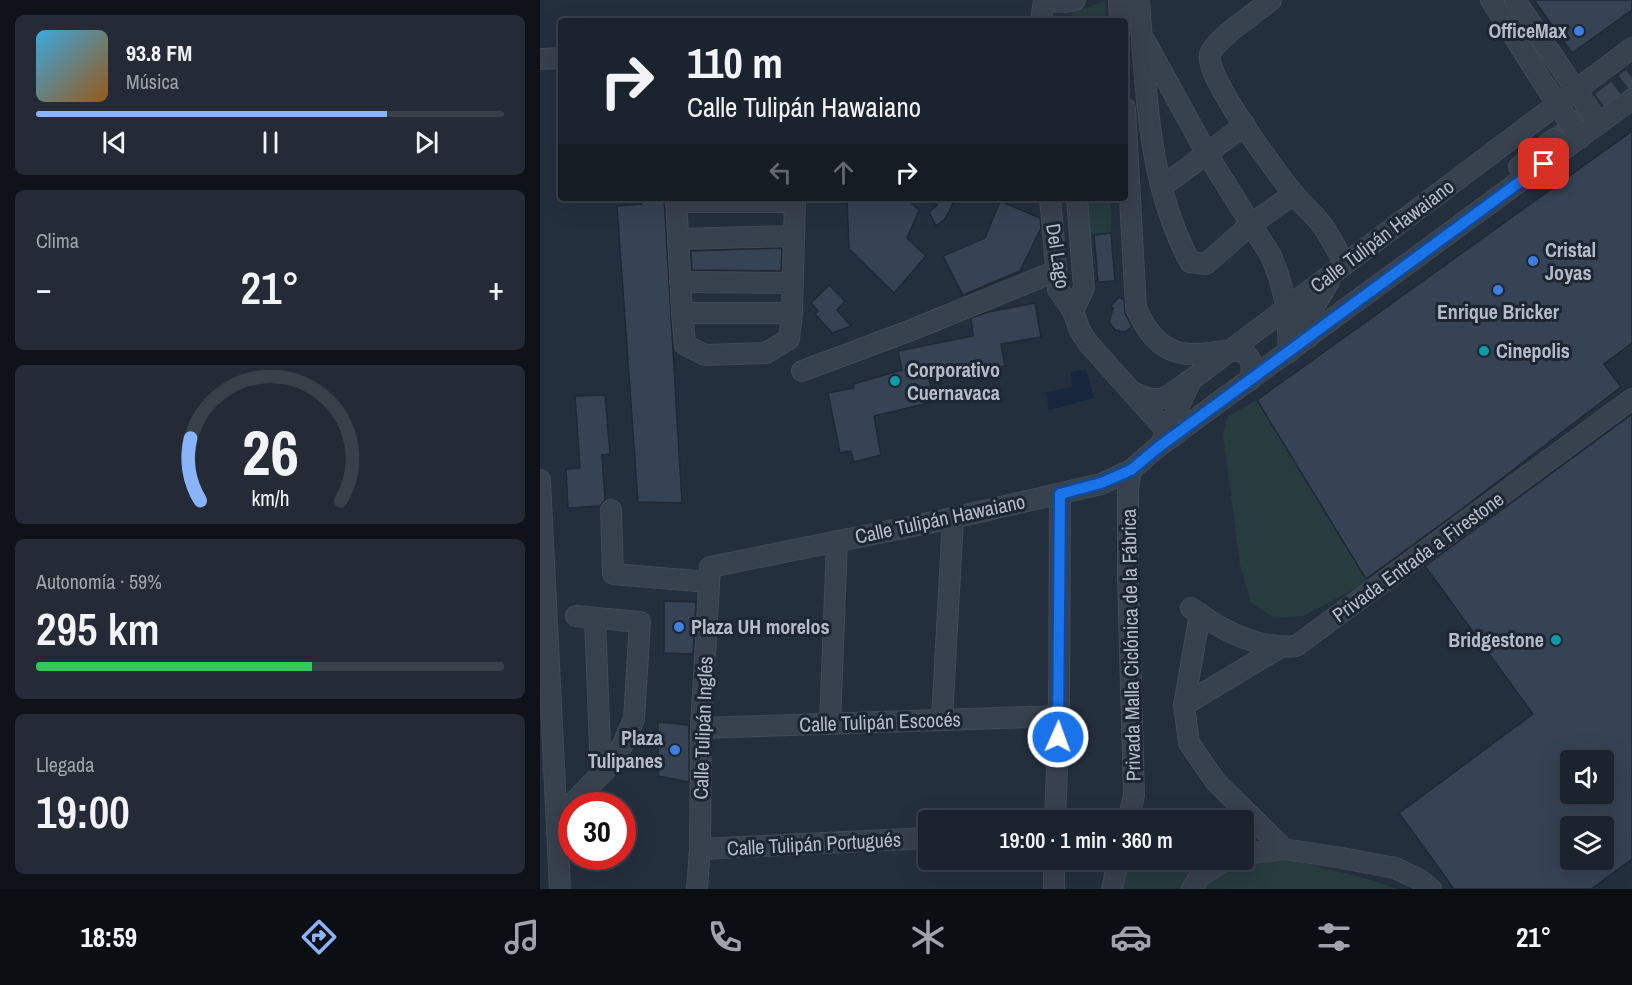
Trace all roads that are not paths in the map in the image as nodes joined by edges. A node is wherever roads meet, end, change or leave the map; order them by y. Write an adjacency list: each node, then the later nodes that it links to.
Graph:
1 (1044, 0): 7 (street); 8 (street)
2 (1119, 0): 9 (street)
3 (1139, 0): 10 (street)
4 (1271, 0): 18 (street)
5 (1491, 0): 16 (street)
6 (1515, 0): 14 (street)
7 (1068, 6)
8 (1041, 18)
9 (1120, 18)
10 (1142, 35): 21 (street); 23 (street)
11 (1632, 48): 14 (street, Calle Tulipán Hawaiano)
12 (558, 58): 13 (street)
13 (540, 59)
14 (1576, 90): 16 (street, Calle Tulipán Hawaiano); 17 (street)
15 (1632, 99): 17 (street, Calle Tulipán Hawaiano)
16 (1558, 104): 19 (street); 32 (street, Calle Tulipán Hawaiano)
17 (1599, 124): 19 (street, Calle Tulipán Hawaiano)
18 (1245, 125): 21 (street); 24 (street)
19 (1580, 138): 36 (street, Calle Tulipán Hawaiano)
20 (1554, 139): 36 (street)
21 (1207, 154): 23 (street); 29 (street)
22 (1128, 163): 42 (street)
23 (1162, 187): 29 (street)
24 (1294, 194): 29 (street); 32 (street)
25 (676, 201): 31 (street)
26 (795, 201): 30 (street)
27 (1050, 201): 33 (street, Del Lago)
28 (1077, 201): 38 (street, Del Lago)
29 (1250, 225): 37 (street)
30 (794, 236): 31 (street); 35 (street)
31 (678, 238): 34 (street)
32 (1340, 268): 37 (street, Calle Tulipán Hawaiano); 41 (street)
33 (1056, 271): 38 (street, Del Lago); 44 (street)
34 (680, 282): 35 (street); 40 (street)
35 (793, 283): 39 (street)
36 (1366, 295): 41 (street, Calle Tulipán Hawaiano)
37 (1287, 308): 42 (street, Calle Tulipán Hawaiano); 43 (street)
38 (1073, 310): 47 (street, Del Lago)
39 (792, 313): 40 (street); 40 (street)
40 (682, 314)
41 (1308, 338): 43 (street, Calle Tulipán Hawaiano)
42 (1228, 352): 45 (street, Calle Tulipán Hawaiano); 46 (street)
43 (1289, 352): 46 (street, Calle Tulipán Hawaiano)
44 (802, 371)
45 (1197, 376): 47 (street); 49 (street); 50 (street, Calle Tulipán Hawaiano)
46 (1249, 381): 49 (street, Calle Tulipán Hawaiano)
47 (1130, 391): 50 (street, Del Lago)
48 (1632, 399): 58 (street, Privada Entrada a Firestone)
49 (1222, 401): 50 (street, Calle Tulipán Hawaiano)
50 (1166, 438): 51 (street, Calle Tulipán Hawaiano)
51 (1131, 470): 53 (street, Calle Tulipán Hawaiano); 66 (street, Privada Malla Ciclónica de la Fábrica)
52 (540, 480): 67 (street)
53 (1060, 494): 55 (street, Calle Tulipán Hawaiano); 60 (street)
54 (611, 510): 57 (street, Calle Tulipán Hawaiano)
55 (953, 518): 56 (street, Calle Tulipán Hawaiano); 61 (street)
56 (837, 541): 57 (street, Calle Tulipán Hawaiano); 62 (street)
57 (709, 574): 63 (street, Calle Tulipán Inglés)
58 (1279, 648): 59 (street, Privada Entrada a Firestone); 59 (street)
59 (1184, 705): 70 (street)
60 (1059, 716): 61 (street, Calle Tulipán Escocés); 65 (street)
61 (942, 720): 62 (street, Calle Tulipán Escocés)
62 (830, 724): 63 (street, Calle Tulipán Escocés)
63 (701, 728): 69 (street, Calle Tulipán Inglés)
64 (601, 774): 64 (street); 67 (street)
65 (1055, 810)
66 (1130, 810)
67 (557, 830): 75 (street)
68 (918, 838): 69 (street, Calle Tulipán Portugués)
69 (700, 849): 76 (street, Calle Tulipán Inglés)
70 (1284, 849): 71 (street); 80 (street)
71 (1254, 853)
72 (1054, 870): 77 (street)
73 (1116, 870): 78 (street)
74 (1209, 870): 79 (street)
75 (560, 889)
76 (697, 889)
77 (1054, 889)
78 (1112, 889)
79 (1192, 889)
80 (1431, 889)

